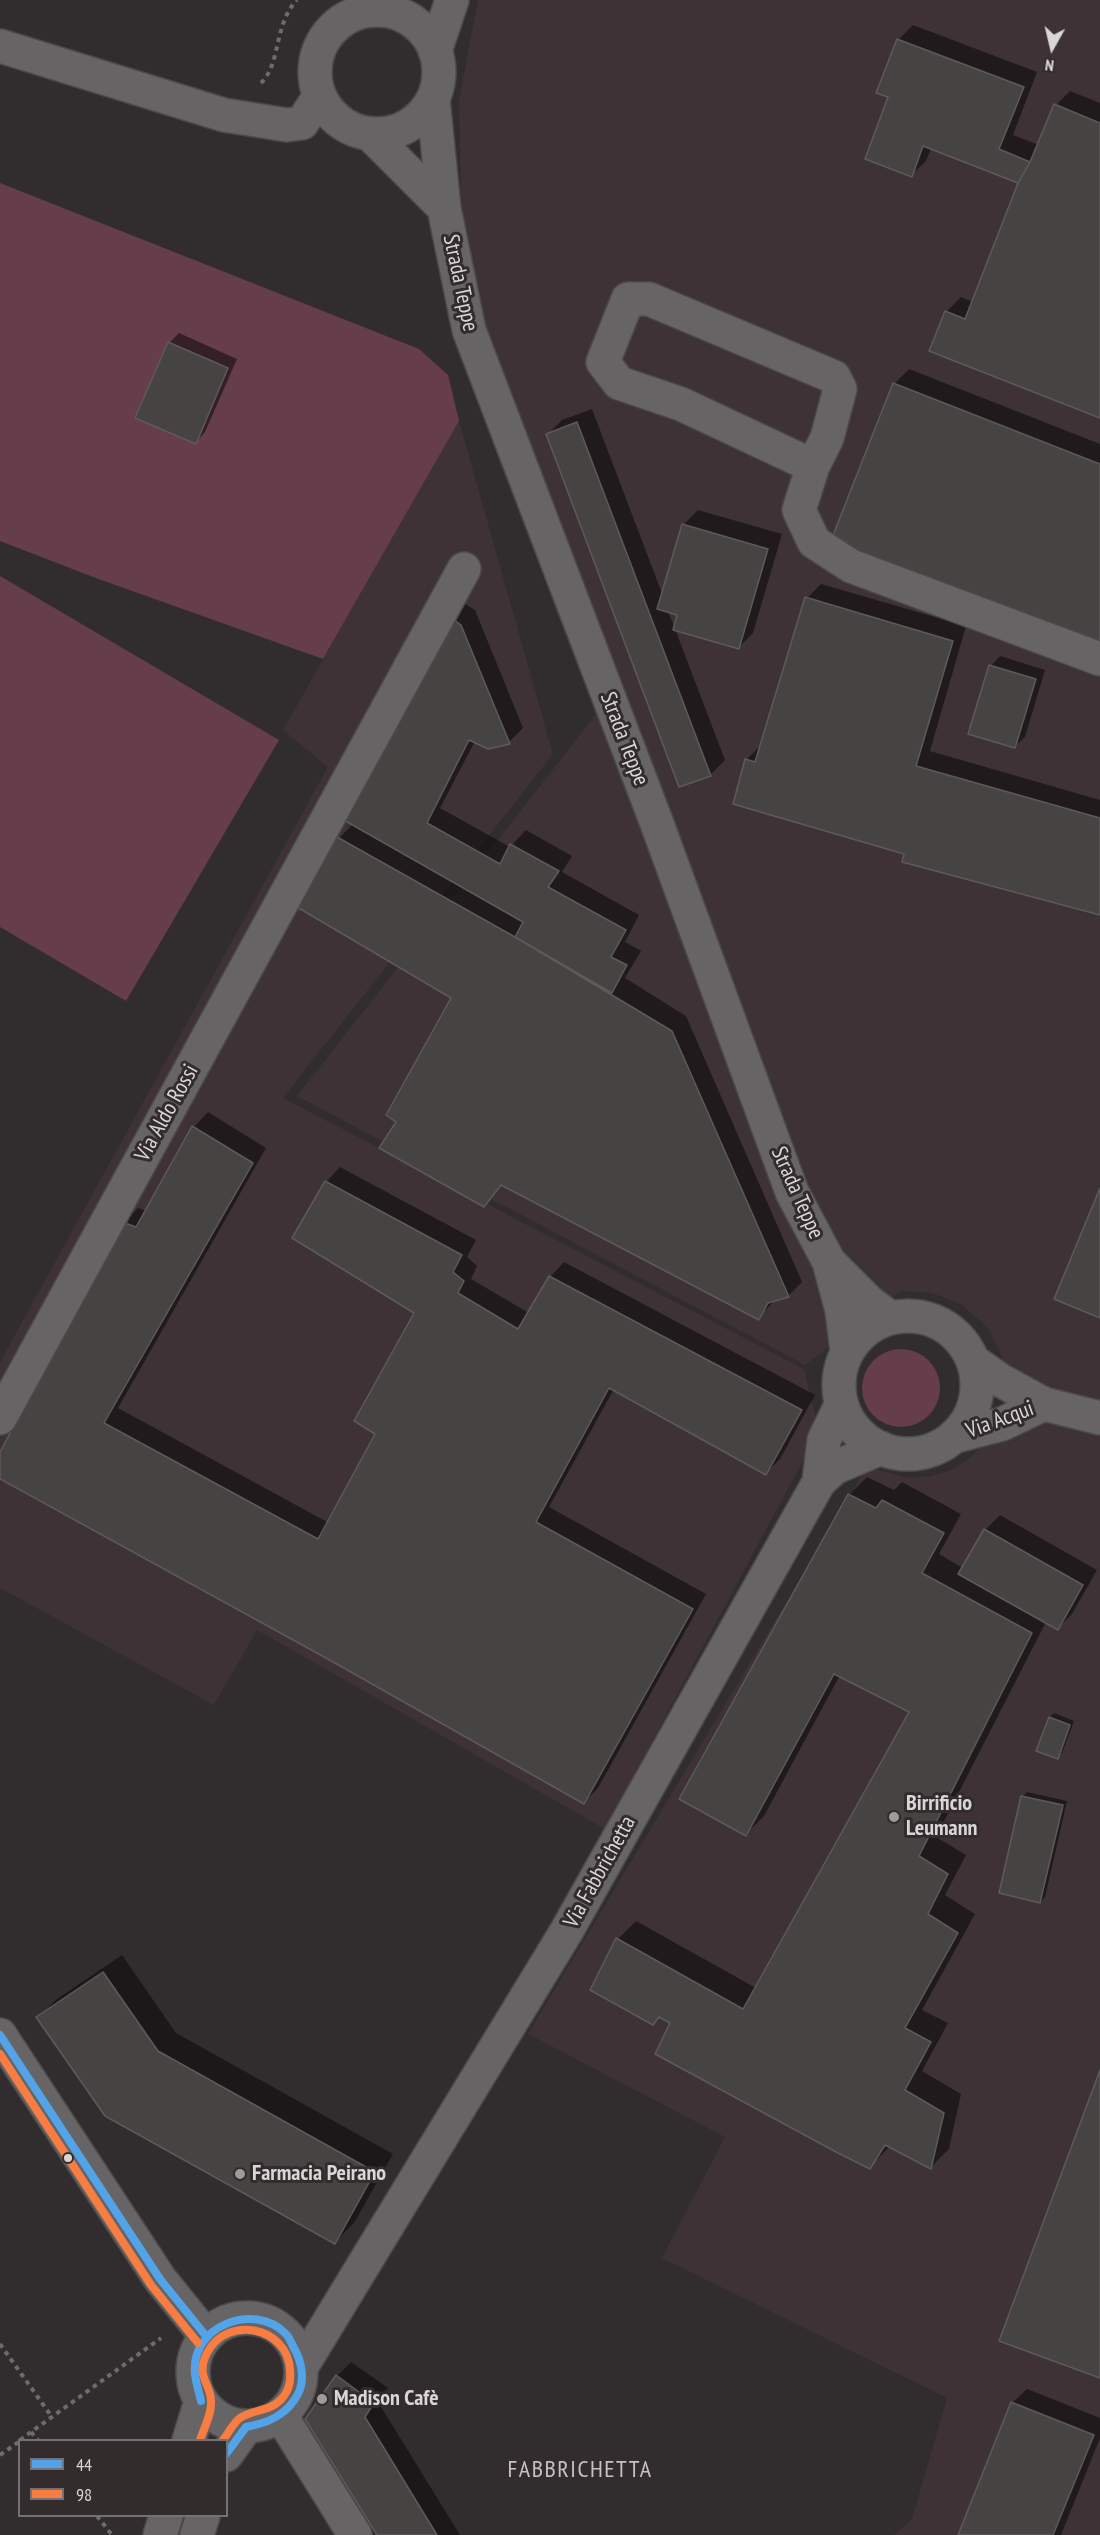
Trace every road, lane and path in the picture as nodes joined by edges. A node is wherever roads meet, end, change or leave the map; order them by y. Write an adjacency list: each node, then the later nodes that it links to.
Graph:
1 (297, 0): 6 (path)
2 (452, 0): 5 (street)
3 (382, 5): 5 (street); 7 (street)
4 (0, 46): 7 (street)
5 (435, 51): 8 (street)
6 (258, 87)
7 (319, 97): 9 (street)
8 (432, 99): 9 (street); 10 (street, Strada Teppe)
9 (369, 134): 10 (street, Strada Teppe)
10 (444, 208): 14 (street, Strada Teppe)
11 (813, 466): 11 (street); 13 (street)
12 (464, 569): 20 (street, Via Aldo Rossi)
13 (1100, 659)
14 (829, 1262): 15 (street, Strada Teppe); 16 (street, Strada Teppe)
15 (889, 1317): 16 (street, Via Acqui); 17 (street, Via Acqui)
16 (847, 1351): 19 (street, Via Acqui)
17 (973, 1361): 18 (street, Via Acqui); 22 (street, Via Acqui)
18 (1044, 1404): 21 (street, Via Acqui); 22 (street, Via Acqui)
19 (841, 1405): 23 (street, Via Acqui); 24 (street, Via Fabbrichetta)
20 (0, 1418)
21 (1100, 1418)
22 (956, 1436): 23 (street, Via Acqui)
23 (881, 1448): 24 (street, Via Fabbrichetta)
24 (819, 1482): 26 (street, Via Fabbrichetta)
25 (0, 2035): 28 (street)
26 (370, 2256): 27 (street); 31 (street)
27 (286, 2333): 28 (street); 31 (street)
28 (206, 2336): 32 (street)
29 (162, 2338): 34 (path)
30 (0, 2344): 34 (path)
31 (302, 2367): 33 (street)
32 (201, 2401): 35 (street); 39 (street)
33 (281, 2416): 35 (street); 49 (street)
34 (52, 2417): 36 (path)
35 (246, 2427): 41 (street)
36 (31, 2432): 37 (path); 38 (path)
37 (21, 2439)
38 (37, 2439)
39 (189, 2439)
40 (18, 2442): 42 (path)
41 (228, 2452)
42 (0, 2455)
43 (98, 2517): 46 (path)
44 (166, 2517): 47 (street)
45 (202, 2517): 48 (street)
46 (112, 2535)
47 (160, 2535)
48 (197, 2535)
49 (355, 2535)

